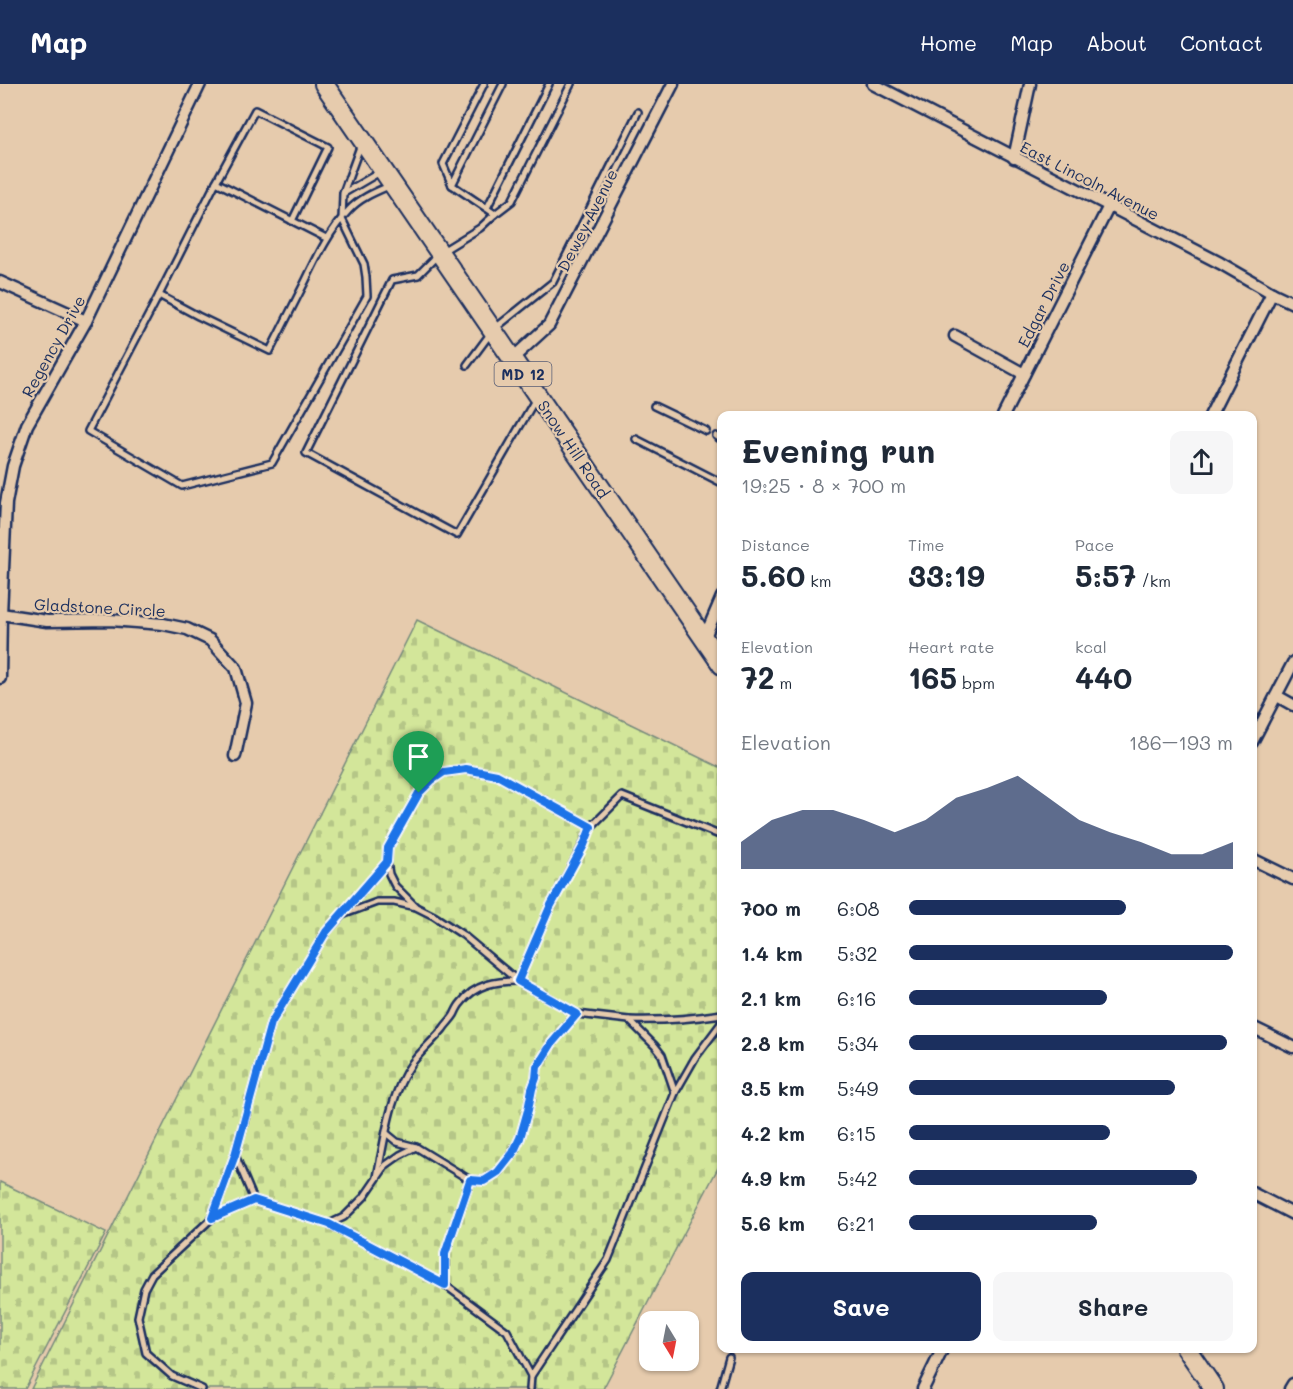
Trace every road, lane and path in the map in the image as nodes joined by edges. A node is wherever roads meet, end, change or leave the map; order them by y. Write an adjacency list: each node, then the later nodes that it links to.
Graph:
1 (200, 84): 28 (street, Regency Drive)
2 (324, 84): 11 (main road, Snow Hill Road / MD 12)
3 (484, 84): 15 (lane)
4 (503, 84): 15 (lane)
5 (549, 84): 18 (lane)
6 (571, 84): 19 (lane)
7 (673, 84): 31 (street, Dewey Avenue)
8 (873, 84): 12 (street, East Lincoln Avenue)
9 (1030, 84): 12 (street)
10 (638, 112): 29 (lane)
11 (363, 140): 13 (main road, Snow Hill Road / MD 12); 16 (lane)
12 (1014, 158): 17 (street, East Lincoln Avenue)
13 (389, 177): 16 (lane); 20 (lane); 23 (main road, Snow Hill Road / MD 12)
14 (216, 182): 21 (lane); 21 (lane); 26 (lane)
15 (452, 184): 18 (lane)
16 (344, 193): 20 (lane)
17 (1109, 206): 25 (street, East Lincoln Avenue); 33 (street, Edgar Drive)
18 (487, 208): 19 (lane)
19 (495, 214): 23 (lane)
20 (342, 219): 22 (lane); 26 (lane)
21 (292, 221): 22 (lane)
22 (326, 238): 26 (lane)
23 (441, 252): 29 (main road, Snow Hill Road / MD 12); 34 (lane)
24 (0, 282): 28 (street)
25 (1272, 293): 27 (street, East Lincoln Avenue); 37 (street)
26 (159, 295)
27 (1293, 303)
28 (86, 321): 42 (street, Regency Drive)
29 (494, 330): 31 (main road, Snow Hill Road / MD 12); 32 (lane)
30 (955, 336): 33 (street)
31 (513, 358): 34 (main road, Snow Hill Road / MD 12)
32 (467, 365)
33 (1024, 374): 36 (street, Edgar Drive)
34 (537, 396): 43 (main road, Snow Hill Road / MD 12)
35 (654, 406): 38 (lane)
36 (1006, 411)
37 (1213, 411)
38 (706, 431)
39 (636, 439): 40 (lane)
40 (717, 480)
41 (717, 609): 43 (street)
42 (0, 614): 46 (street, Regency Drive); 50 (street, Gladstone Circle)
43 (704, 639): 44 (main road, Snow Hill Road / MD 12)
44 (717, 657)
45 (1293, 663): 47 (street)
46 (0, 678)
47 (1277, 696): 48 (street); 49 (street)
48 (1293, 705)
49 (1257, 733)
50 (236, 756)
51 (591, 827): 52 (lane); 54 (lane); 58 (lane)
52 (717, 834)
53 (1257, 861): 55 (street)
54 (387, 862): 56 (lane); 57 (lane)
55 (1293, 879)
56 (417, 907): 57 (lane); 58 (lane)
57 (342, 915): 68 (lane)
58 (518, 981): 59 (lane); 66 (lane)
59 (577, 1014): 61 (lane); 70 (lane)
60 (717, 1015): 61 (lane)
61 (628, 1020): 65 (lane)
62 (717, 1029): 65 (lane)
63 (1257, 1029): 64 (street)
64 (1293, 1047)
65 (675, 1093): 80 (lane)
66 (386, 1133): 67 (lane); 69 (lane)
67 (416, 1147): 69 (lane); 70 (lane)
68 (235, 1155): 72 (lane); 74 (lane)
69 (377, 1177): 75 (lane)
70 (470, 1180): 76 (lane)
71 (1257, 1196): 73 (street)
72 (254, 1200): 74 (lane); 75 (lane)
73 (1293, 1214)
74 (212, 1218): 82 (lane)
75 (329, 1224): 76 (lane)
76 (445, 1285): 80 (lane)
77 (941, 1353): 85 (street)
78 (1189, 1353): 86 (main road)
79 (729, 1357): 84 (lane)
80 (531, 1376): 83 (lane)
81 (1293, 1384): 87 (street)
82 (202, 1389)
83 (530, 1389)
84 (720, 1389)
85 (923, 1389)
86 (1214, 1389)
87 (1290, 1389)

